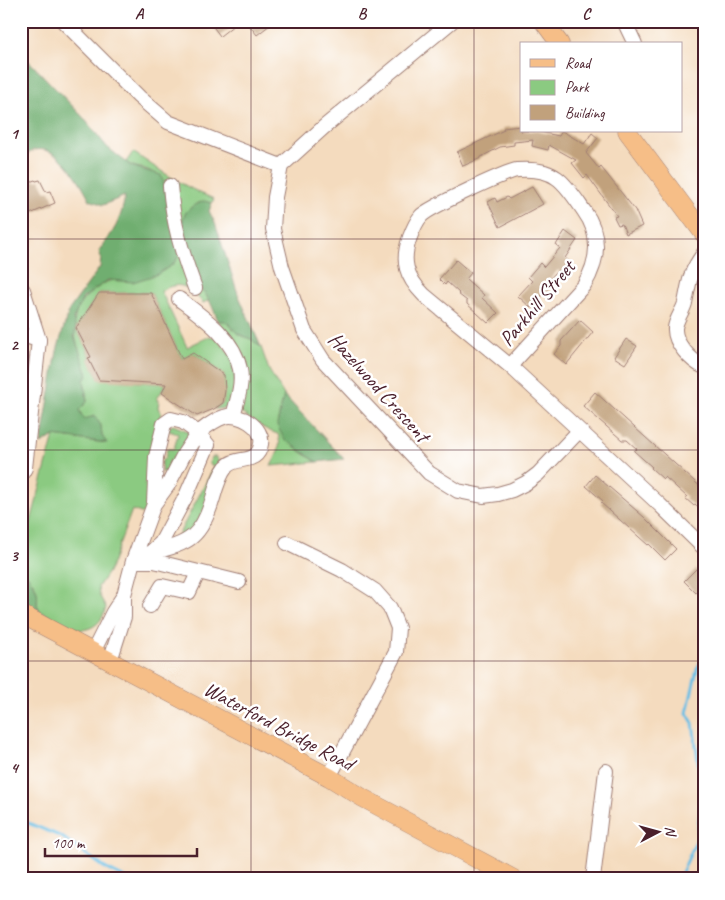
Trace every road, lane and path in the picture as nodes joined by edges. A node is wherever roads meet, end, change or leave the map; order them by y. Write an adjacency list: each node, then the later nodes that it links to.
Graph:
1 (63, 21): 8 (street)
2 (452, 21): 8 (street)
3 (543, 21): 5 (main road)
4 (624, 21): 6 (street)
5 (559, 42)
6 (634, 42)
7 (628, 132): 10 (main road)
8 (281, 166): 20 (street, Hazelwood Crescent)
9 (170, 186): 12 (street)
10 (704, 234)
11 (704, 253): 18 (street)
12 (195, 288)
13 (24, 290): 16 (street)
14 (179, 299): 19 (street)
15 (21, 335): 16 (street)
16 (40, 340): 22 (street)
17 (510, 366): 17 (street, Parkhill Street); 20 (street, Parkhill Street)
18 (704, 367)
19 (234, 416): 21 (street); 26 (street)
20 (579, 431): 25 (street, Parkhill Street)
21 (198, 434): 23 (street); 23 (street); 26 (street)
22 (21, 475)
23 (154, 504): 27 (street)
24 (287, 543): 36 (street)
25 (704, 548)
26 (151, 552): 27 (street)
27 (133, 561): 28 (street); 30 (street)
28 (198, 573): 29 (street); 31 (street)
29 (239, 582)
30 (124, 595): 33 (street); 34 (street)
31 (150, 606)
32 (21, 614): 33 (main road, Waterford Bridge Road)
33 (93, 652): 34 (main road, Waterford Bridge Road)
34 (110, 660): 36 (main road, Waterford Bridge Road)
35 (606, 771): 38 (street)
36 (329, 777): 37 (main road, Waterford Bridge Road)
37 (504, 876)
38 (593, 879)

